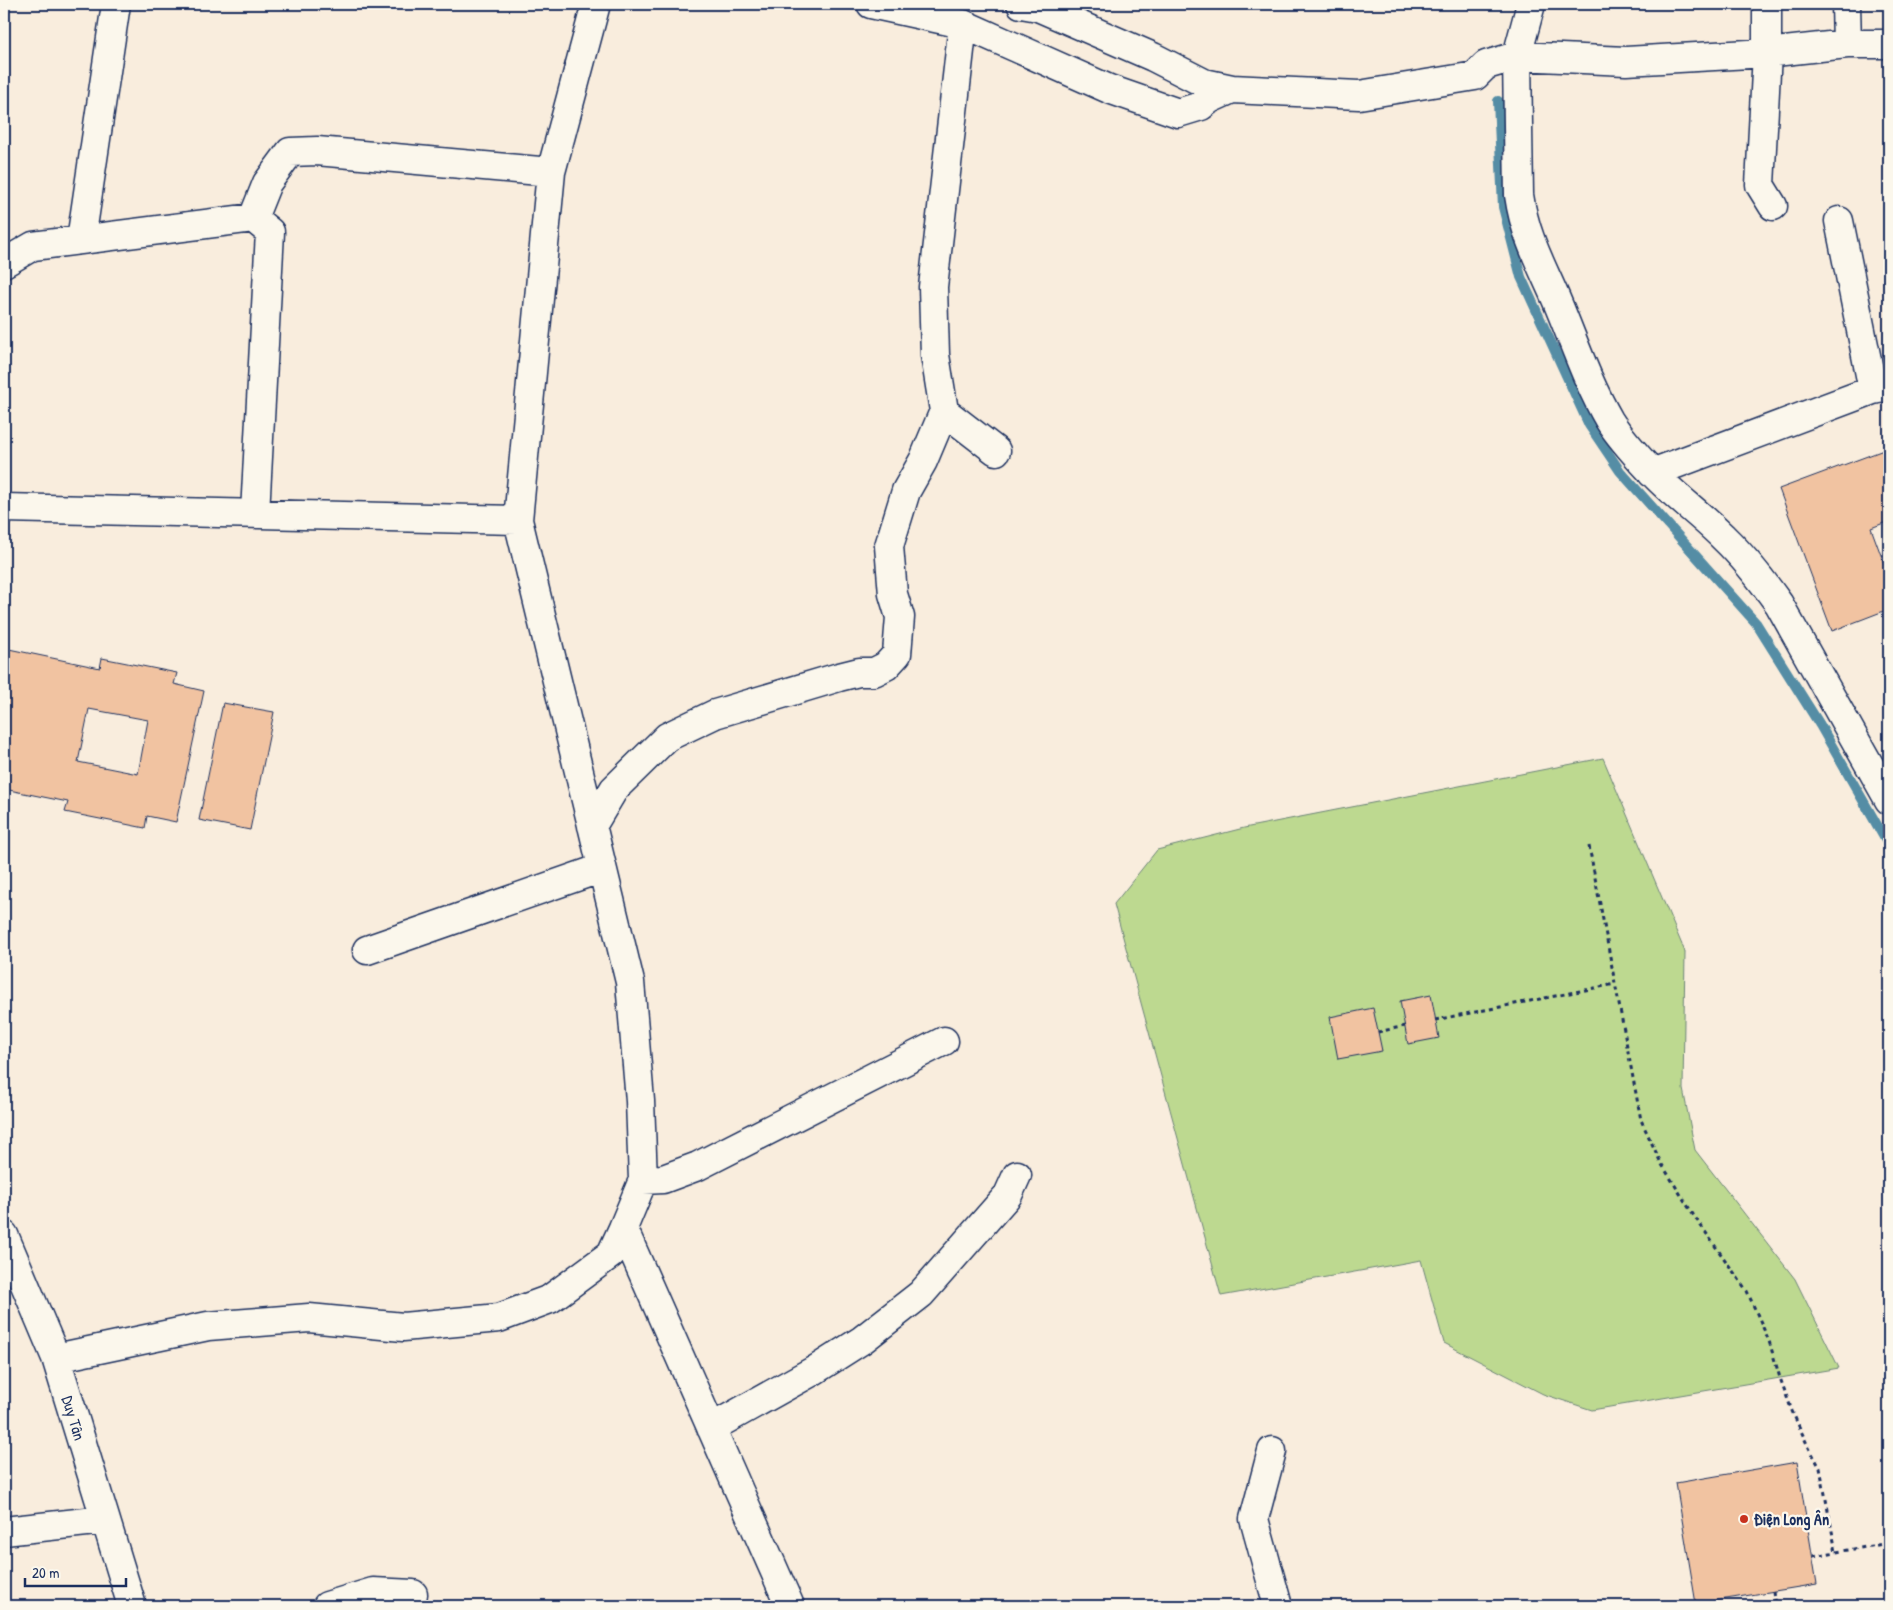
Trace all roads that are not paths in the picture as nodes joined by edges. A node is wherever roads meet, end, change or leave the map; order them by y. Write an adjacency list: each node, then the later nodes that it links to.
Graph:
1 (116, 4): 18 (street)
2 (596, 4): 14 (street)
3 (871, 4): 8 (street)
4 (1021, 4): 13 (street)
5 (1531, 4): 12 (street)
6 (1767, 4): 11 (street)
7 (1846, 4): 9 (street)
8 (963, 24): 13 (street); 21 (street)
9 (1847, 44): 10 (street); 11 (street)
10 (1889, 44)
11 (1767, 53): 12 (street); 15 (street)
12 (1511, 61): 13 (street); 23 (street)
13 (1232, 89)
14 (551, 172): 16 (street); 26 (street)
15 (1773, 206)
16 (253, 218): 18 (street); 25 (street)
17 (1839, 221): 20 (street)
18 (81, 240): 19 (street)
19 (4, 263)
20 (1881, 388): 23 (street)
21 (944, 412): 22 (street); 28 (street)
22 (996, 451)
23 (1652, 473): 27 (street)
24 (4, 508): 25 (street)
25 (254, 514): 26 (street)
26 (518, 520): 28 (street)
27 (1889, 800)
28 (592, 826): 29 (street)
29 (602, 868): 30 (street); 33 (street)
30 (367, 950)
31 (944, 1041): 33 (street)
32 (1017, 1175): 37 (street)
33 (643, 1180): 34 (street)
34 (623, 1228): 36 (street); 37 (street)
35 (4, 1235): 36 (street, Duy Tân)
36 (56, 1358): 39 (street, Duy Tân)
37 (711, 1428): 44 (street)
38 (1272, 1451): 45 (street)
39 (105, 1520): 40 (street); 42 (street, Duy Tân)
40 (4, 1530)
41 (413, 1594): 43 (street)
42 (132, 1606)
43 (326, 1606)
44 (790, 1606)
45 (1278, 1606)

